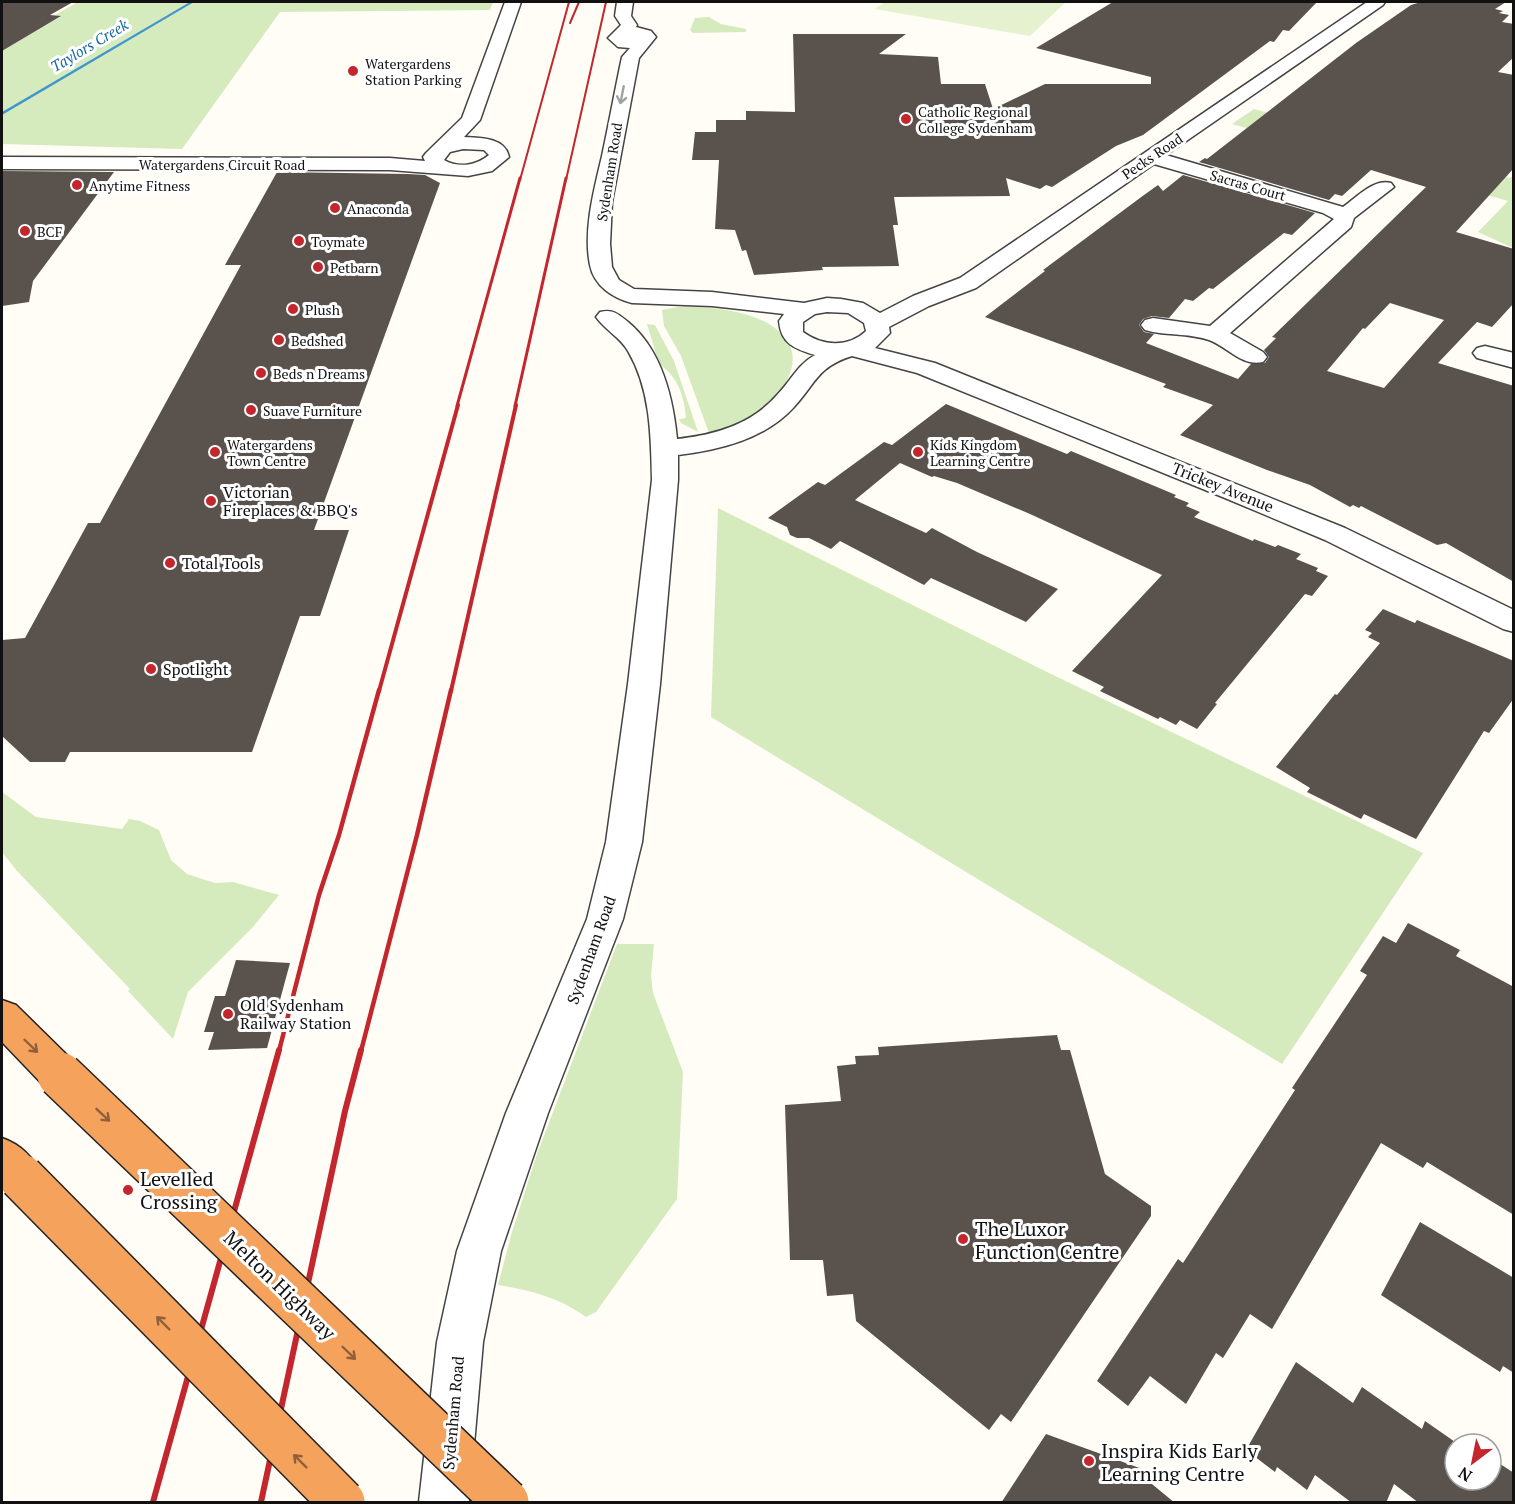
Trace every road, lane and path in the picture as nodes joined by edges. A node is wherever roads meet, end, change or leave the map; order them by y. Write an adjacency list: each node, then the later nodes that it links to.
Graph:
1 (513, 2): 7 (street)
2 (625, 2): 5 (street, Sydenham Road)
3 (640, 2): 6 (street)
4 (1377, 2): 12 (street, Pecks Road)
5 (622, 38): 6 (street); 8 (street, Sydenham Road)
6 (644, 38): 8 (street, Sydenham Road, one-way to 8)
7 (471, 120): 9 (street); 11 (street)
8 (608, 123): 17 (street, Sydenham Road); 20 (street, Sydenham Road)
9 (485, 144): 11 (street); 11 (street)
10 (2, 153): 11 (street, Watergardens Circuit Road)
11 (441, 155): 13 (street, Watergardens Circuit Road)
12 (1151, 157): 15 (street, Sacras Court); 16 (street, Pecks Road)
13 (2, 163)
14 (1384, 188): 15 (street)
15 (1344, 216): 24 (street)
16 (921, 301): 19 (street, Pecks Road); 23 (street, Pecks Road)
17 (635, 304): 18 (street); 20 (street); 27 (street, Sydenham Road)
18 (744, 305): 21 (street); 25 (street)
19 (854, 308): 21 (street, Pecks Road); 23 (street, Trickey Avenue)
20 (603, 310): 27 (street, Sydenham Road)
21 (804, 310): 25 (street)
22 (1154, 325): 24 (street)
23 (878, 329): 26 (street, Pecks Road); 31 (street, Trickey Avenue)
24 (1215, 334): 29 (street)
25 (795, 338): 26 (street, Trickey Avenue); 32 (street)
26 (848, 349): 31 (street, Trickey Avenue); 32 (street)
27 (639, 350): 33 (street, Sydenham Road)
28 (1485, 353): 30 (street)
29 (1255, 357)
30 (1514, 361)
31 (926, 368): 34 (street, Trickey Avenue)
32 (802, 378): 33 (street)
33 (665, 448): 38 (street, Sydenham Road)
34 (1514, 622)
35 (2, 1017): 39 (highway, Melton Highway, one-way to 39, bridge)
36 (11, 1167): 37 (highway, one-way to 36, bridge)
37 (342, 1503)
38 (444, 1503)
39 (506, 1503)

